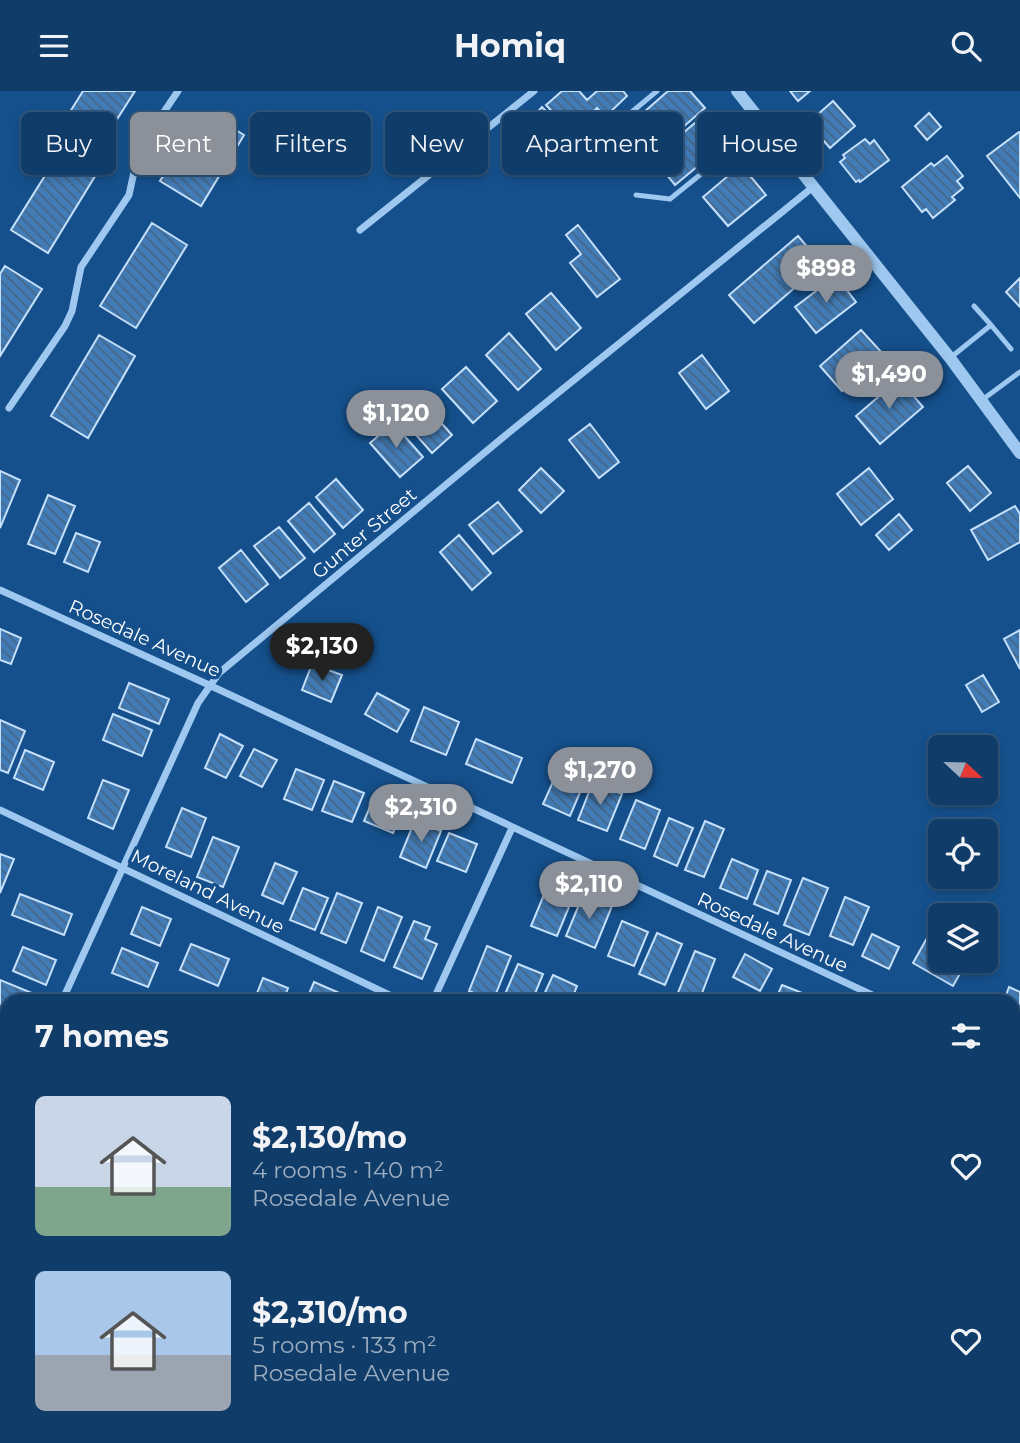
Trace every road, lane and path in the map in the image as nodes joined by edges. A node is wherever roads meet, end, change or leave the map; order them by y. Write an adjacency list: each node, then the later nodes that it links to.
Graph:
1 (178, 91): 18 (street)
2 (534, 91): 11 (street)
3 (657, 91): 5 (lane)
4 (740, 92): 6 (street)
5 (632, 112)
6 (754, 112)
7 (700, 175): 10 (lane)
8 (803, 175): 9 (street)
9 (813, 187): 15 (street); 21 (street, Gunter Street)
10 (636, 195)
11 (360, 230)
12 (974, 306): 13 (lane)
13 (990, 325): 14 (lane); 15 (lane)
14 (1011, 349)
15 (950, 358): 17 (street)
16 (1020, 372): 17 (lane)
17 (982, 400): 19 (street)
18 (9, 408)
19 (1020, 453)
20 (0, 590): 21 (street, Rosedale Avenue)
21 (209, 685): 23 (street, Rosedale Avenue); 24 (street, Gunter Street)
22 (0, 810): 24 (street, Moreland Avenue)
23 (512, 828): 27 (street); 28 (street, Rosedale Avenue)
24 (123, 868): 25 (street, Gunter Street); 26 (street, Moreland Avenue)
25 (65, 994)
26 (387, 994)
27 (435, 994)
28 (870, 994)

